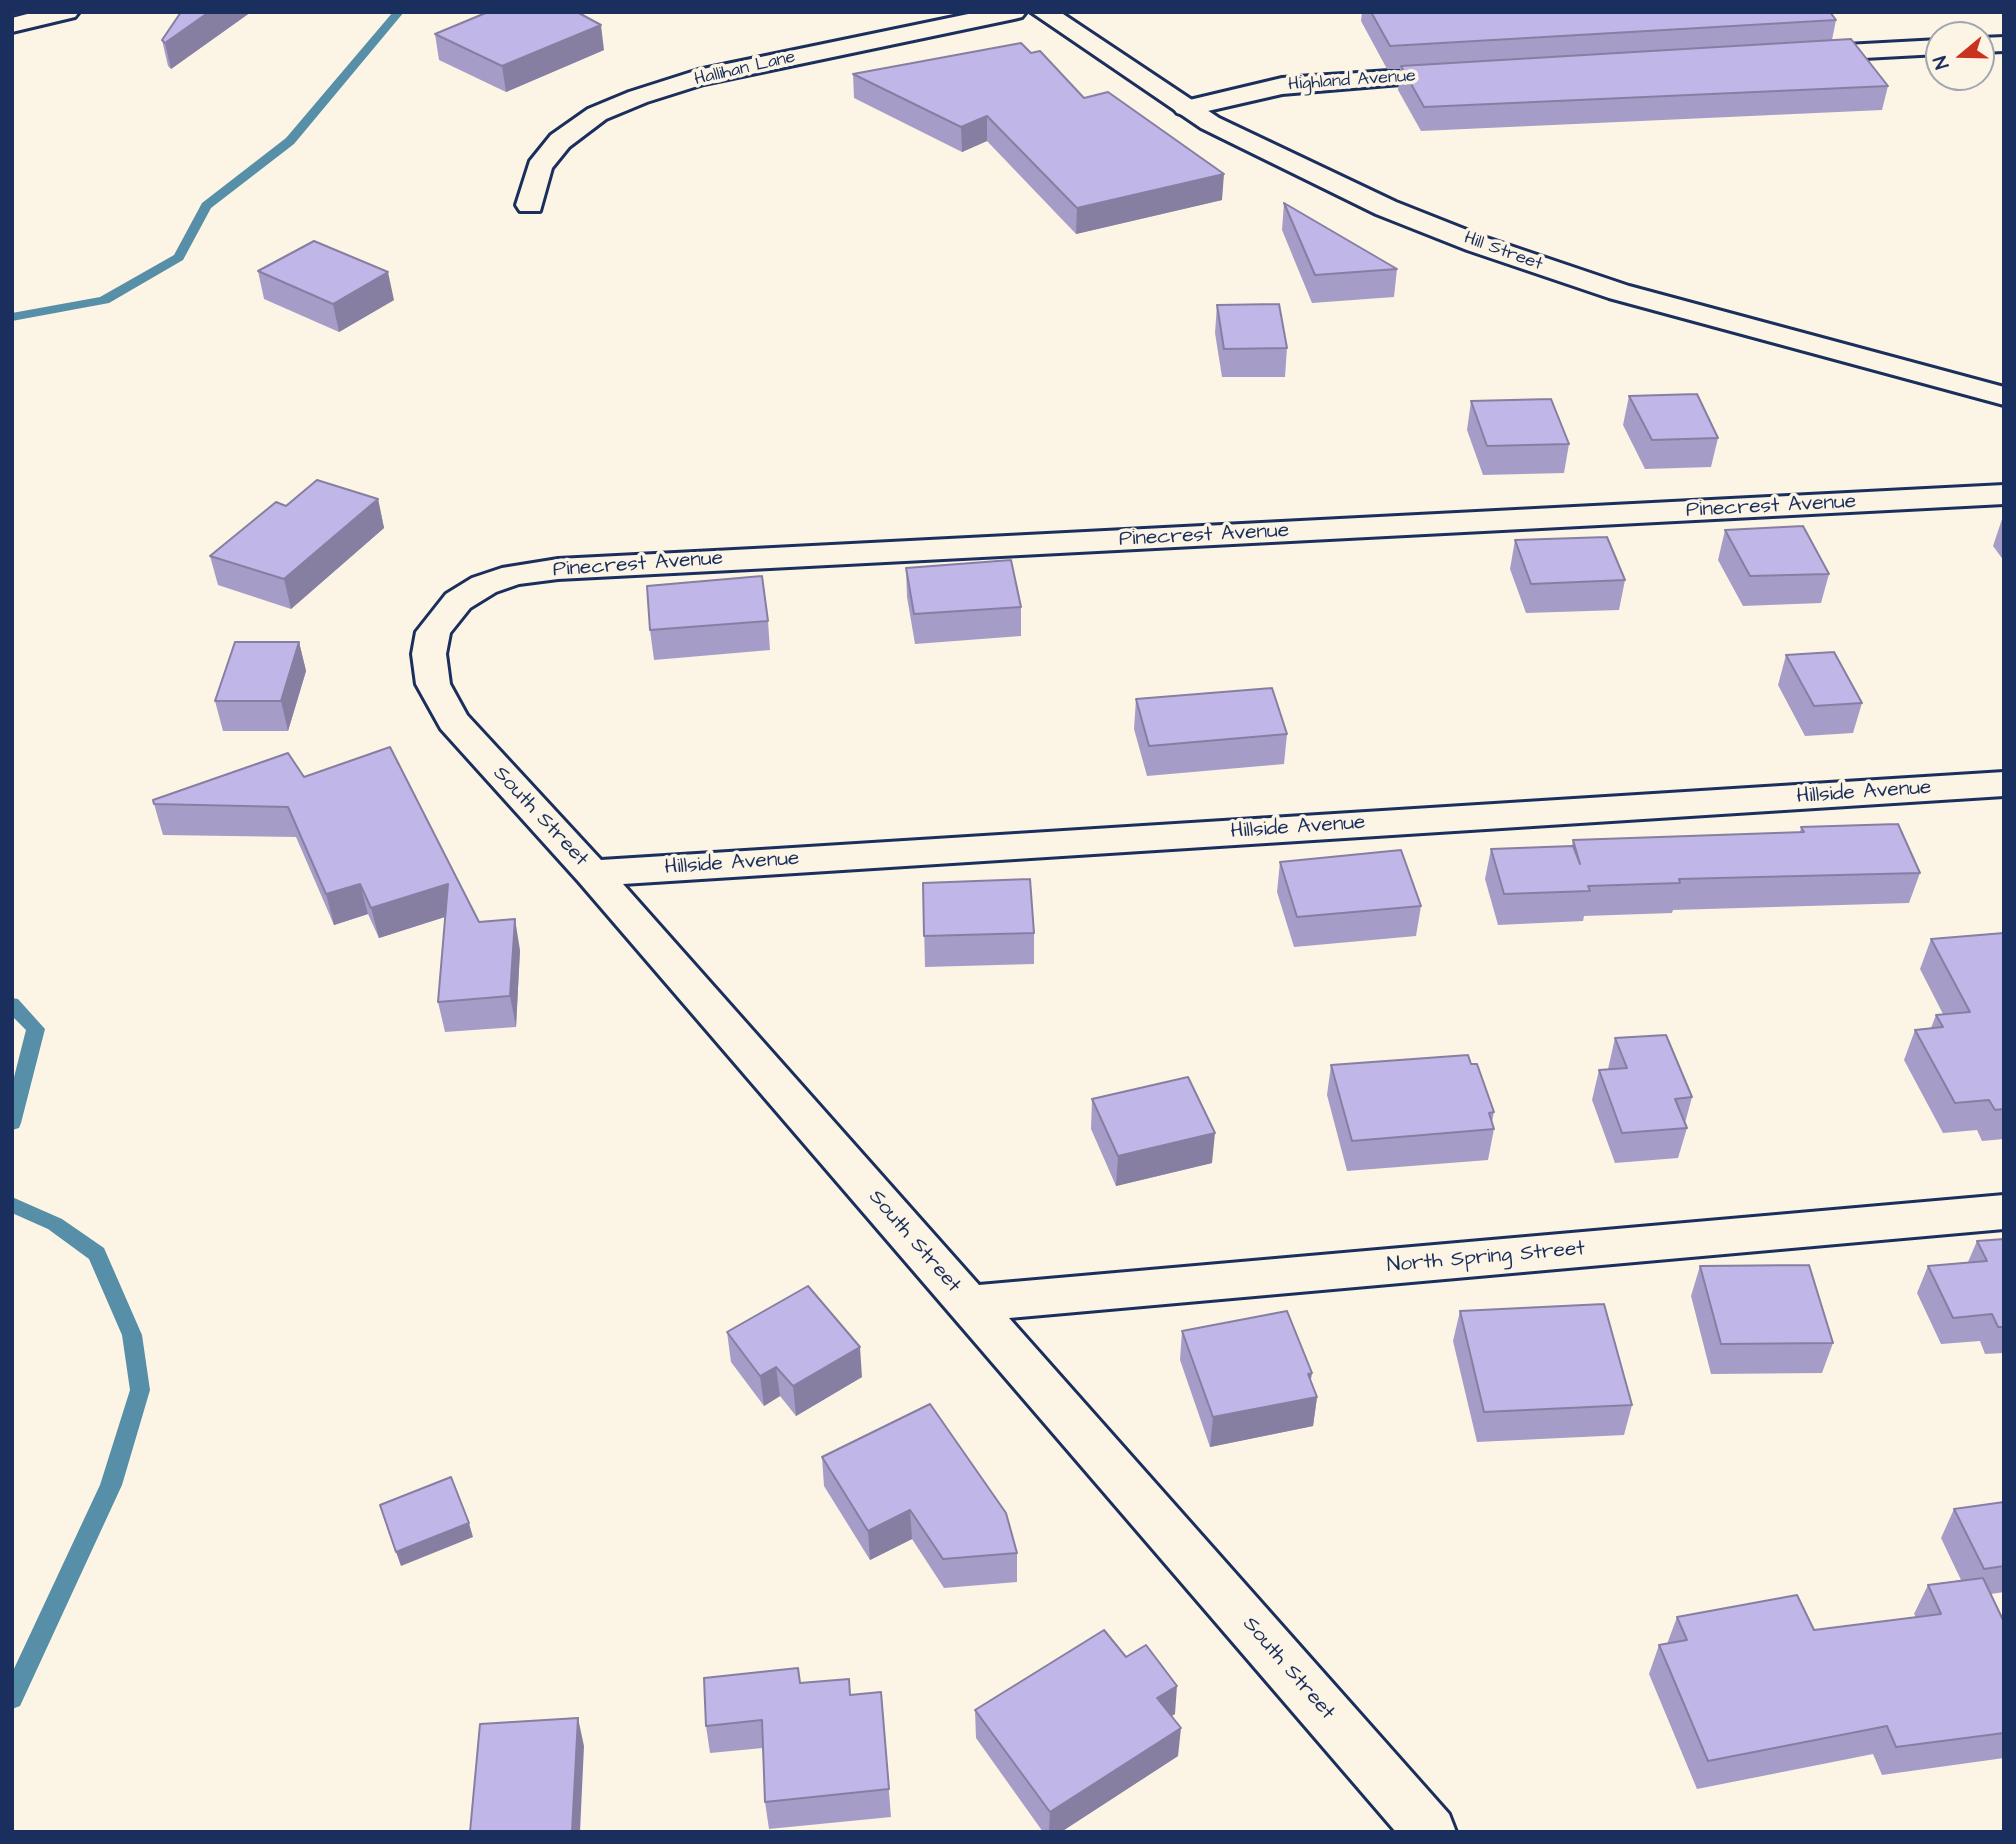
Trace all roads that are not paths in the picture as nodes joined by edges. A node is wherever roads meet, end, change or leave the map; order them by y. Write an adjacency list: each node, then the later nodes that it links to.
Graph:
1 (67, 12): 4 (street)
2 (1014, 12): 9 (street, Hallihan Lane)
3 (1043, 12): 8 (street, Hill Street)
4 (12, 25)
5 (1925, 48): 6 (street)
6 (1781, 55)
7 (1479, 72): 8 (street, Highland Avenue)
8 (1186, 108): 10 (street, Hill Street)
9 (530, 205)
10 (2004, 396)
11 (2004, 494): 12 (street, Pinecrest Avenue)
12 (431, 639): 14 (street, South Street)
13 (2004, 784): 14 (street, Hillside Avenue)
14 (593, 873): 16 (street, South Street)
15 (2004, 1212): 16 (street, North Spring Street)
16 (968, 1304): 17 (street, South Street)
17 (1430, 1832)

